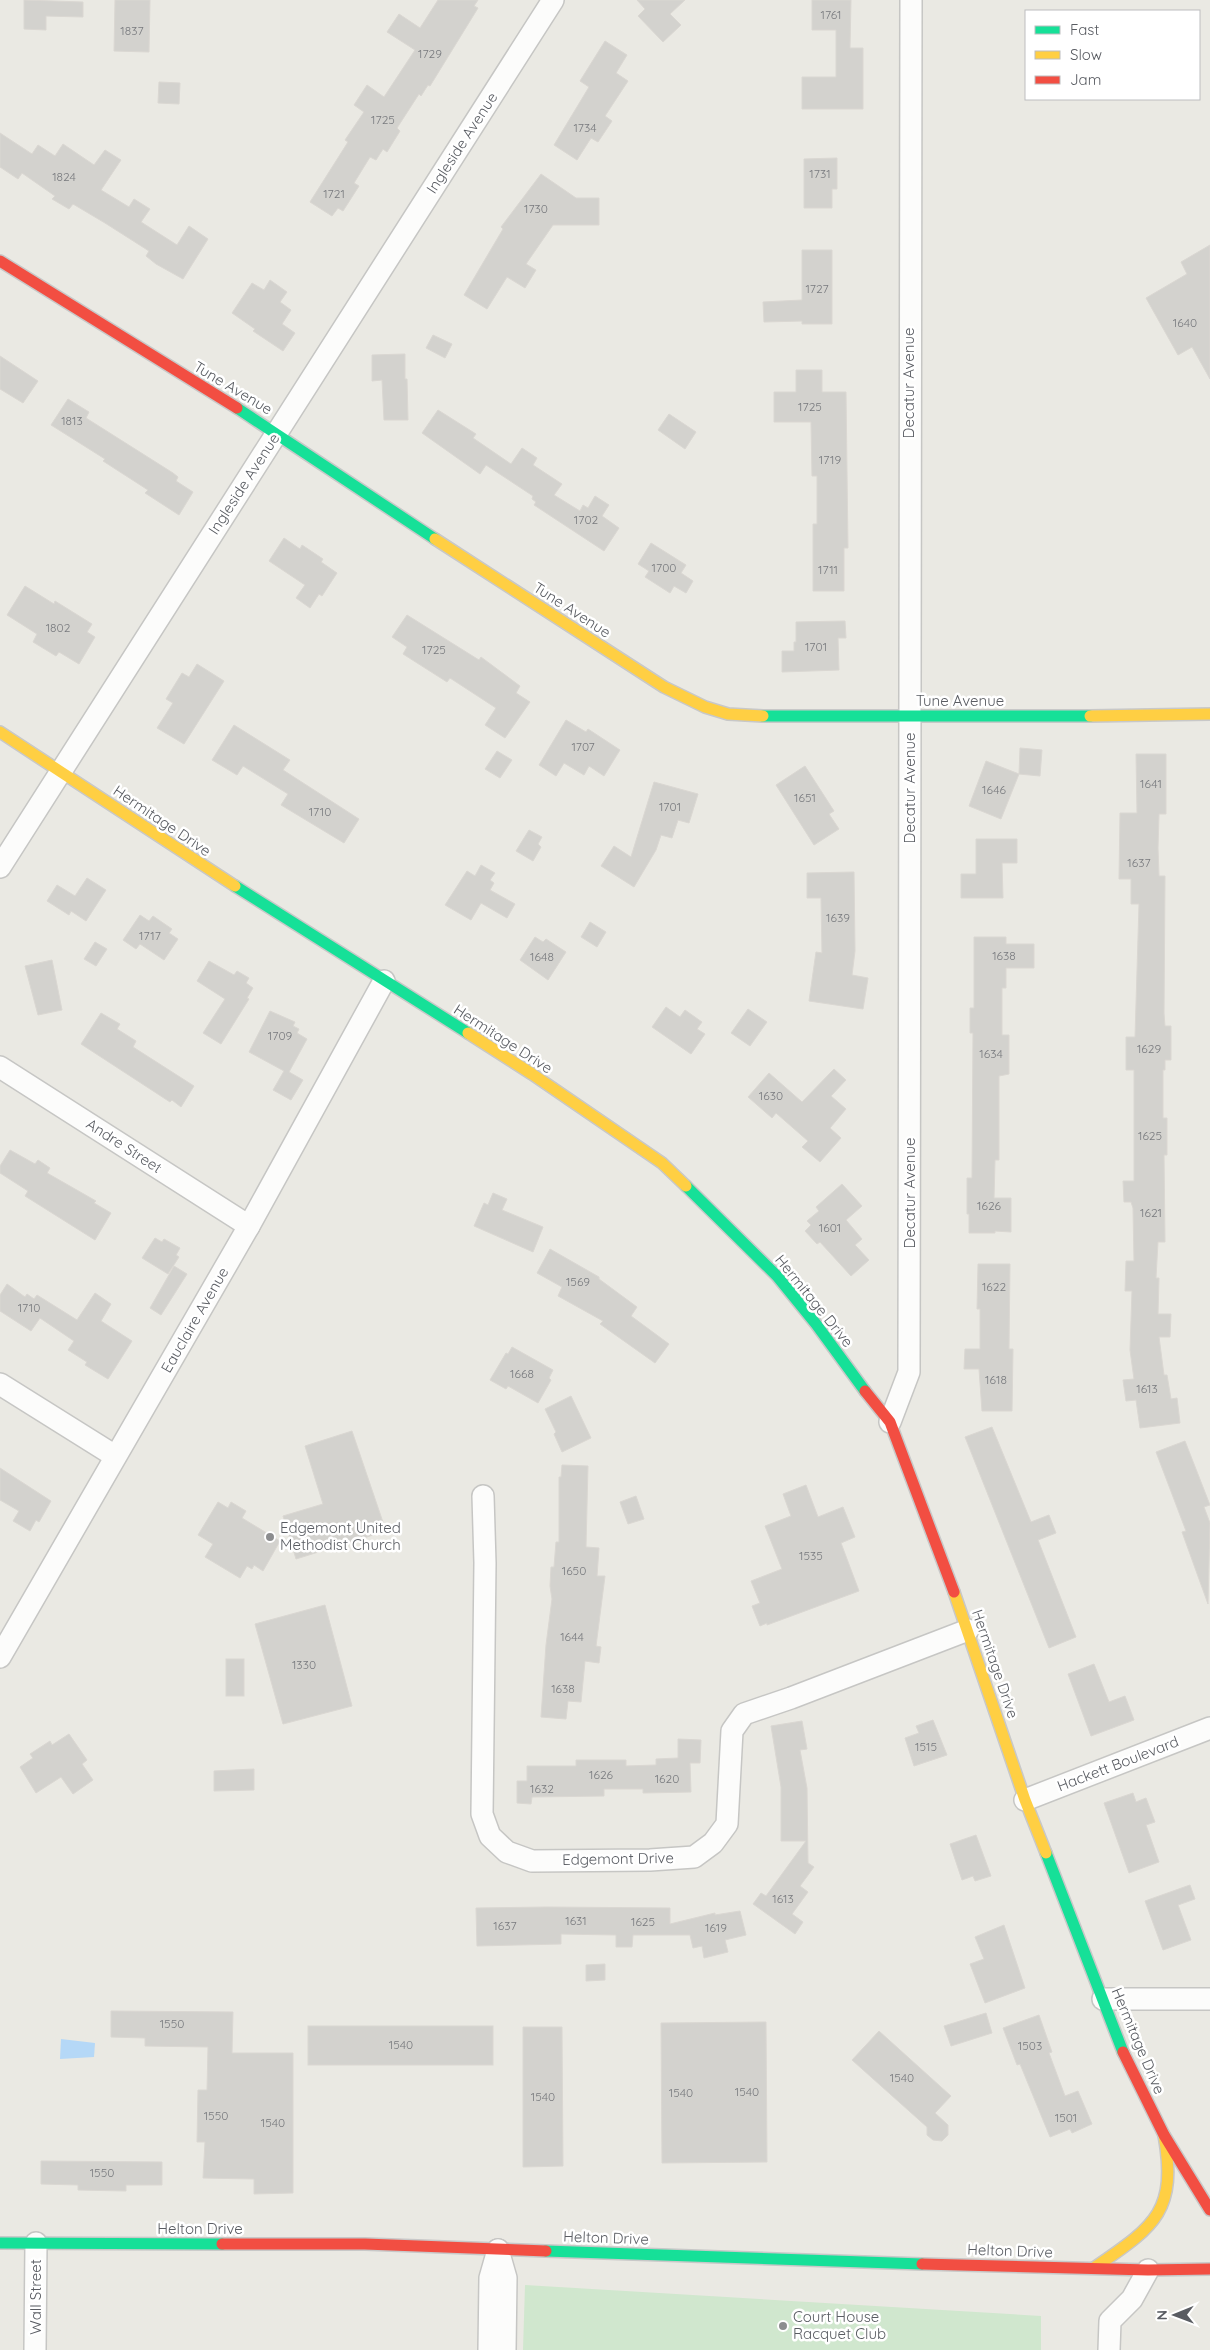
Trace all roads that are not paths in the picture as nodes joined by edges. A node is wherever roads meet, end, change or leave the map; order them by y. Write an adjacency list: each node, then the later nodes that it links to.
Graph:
1 (553, 0): 4 (street, Ingleside Avenue)
2 (910, 0): 6 (street, Decatur Avenue)
3 (0, 261): 4 (street, Tune Avenue)
4 (277, 433): 6 (street, Tune Avenue); 8 (street, Ingleside Avenue)
5 (1210, 714): 6 (street, Tune Avenue)
6 (910, 716): 14 (street, Decatur Avenue)
7 (0, 732): 8 (street, Hermitage Drive)
8 (62, 771): 9 (street, Ingleside Avenue); 10 (street, Hermitage Drive)
9 (0, 867)
10 (384, 981): 12 (street, Eauclaire Avenue); 14 (street, Hermitage Drive)
11 (0, 1067): 12 (street, Andre Street)
12 (249, 1226): 15 (street, Eauclaire Avenue)
13 (0, 1384): 15 (street)
14 (890, 1422): 17 (street, Hermitage Drive)
15 (114, 1456): 18 (street, Eauclaire Avenue)
16 (483, 1496): 17 (street, Edgemont Drive)
17 (968, 1630): 20 (street, Hermitage Drive)
18 (0, 1657)
19 (1210, 1728): 20 (street, Hackett Boulevard)
20 (1026, 1800): 21 (street, Hermitage Drive)
21 (1103, 1999): 22 (street); 23 (street, Hermitage Drive)
22 (1210, 1999)
23 (1164, 2135): 24 (street, Hermitage Drive); 28 (street)
24 (1210, 2210)
25 (0, 2243): 26 (street, Helton Drive)
26 (36, 2243): 27 (street, Helton Drive); 31 (street, Wall Street)
27 (498, 2250): 28 (street, Helton Drive); 32 (street); 33 (street)
28 (1094, 2268): 30 (street, Helton Drive)
29 (1210, 2269): 30 (street, Helton Drive)
30 (1148, 2270): 34 (street)
31 (35, 2350)
32 (489, 2350)
33 (505, 2350)
34 (1109, 2350)

